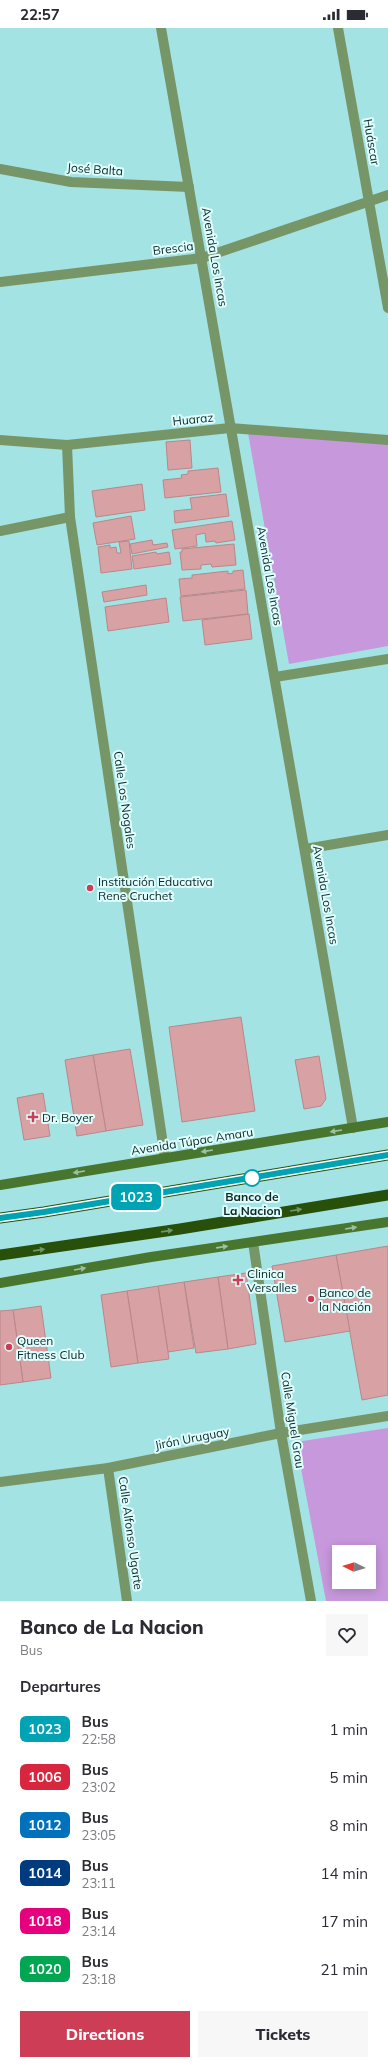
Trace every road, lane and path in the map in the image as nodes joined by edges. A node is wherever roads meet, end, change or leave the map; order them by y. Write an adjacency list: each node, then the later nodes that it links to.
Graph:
1 (161, 28): 4 (street, Avenida Los Incas)
2 (338, 28): 6 (street, Huáscar)
3 (0, 169): 4 (street, José Balta)
4 (189, 188): 7 (street, Avenida Los Incas)
5 (388, 195): 6 (street, Brescia)
6 (370, 202): 7 (street, Brescia); 9 (street, Huáscar)
7 (202, 258): 8 (street, Brescia); 10 (street, Avenida Los Incas)
8 (0, 282)
9 (388, 308)
10 (230, 428): 12 (street, Huaraz); 13 (street, Huaraz); 17 (street, Avenida Los Incas)
11 (0, 440): 13 (street, Huaraz)
12 (388, 440)
13 (67, 445): 14 (street, Calle Los Nogales)
14 (70, 517): 15 (street); 23 (street, Calle Los Nogales)
15 (0, 530)
16 (388, 659): 17 (street)
17 (275, 677): 19 (street, Avenida Los Incas)
18 (388, 834): 19 (street)
19 (305, 849): 21 (street, Avenida Los Incas)
20 (388, 1122): 21 (main road, Avenida Túpac Amaru)
21 (353, 1128): 23 (main road, Avenida Túpac Amaru, one-way to 23)
22 (388, 1155): 26 (highway)
23 (165, 1158): 24 (main road, Avenida Túpac Amaru, one-way to 24)
24 (0, 1185)
25 (388, 1195): 29 (highway, one-way to 25)
26 (0, 1218)
27 (388, 1222): 28 (main road, one-way to 27)
28 (253, 1242): 30 (main road, one-way to 28); 32 (street, Calle Miguel Grau)
29 (0, 1255)
30 (0, 1283)
31 (388, 1416): 32 (street, Jirón Uruguay)
32 (281, 1433): 33 (street, Jirón Uruguay); 36 (street, Calle Miguel Grau)
33 (108, 1468): 34 (street, Jirón Uruguay); 35 (street, Calle Alfonso Ugarte)
34 (0, 1482)
35 (128, 1601)
36 (312, 1601)

